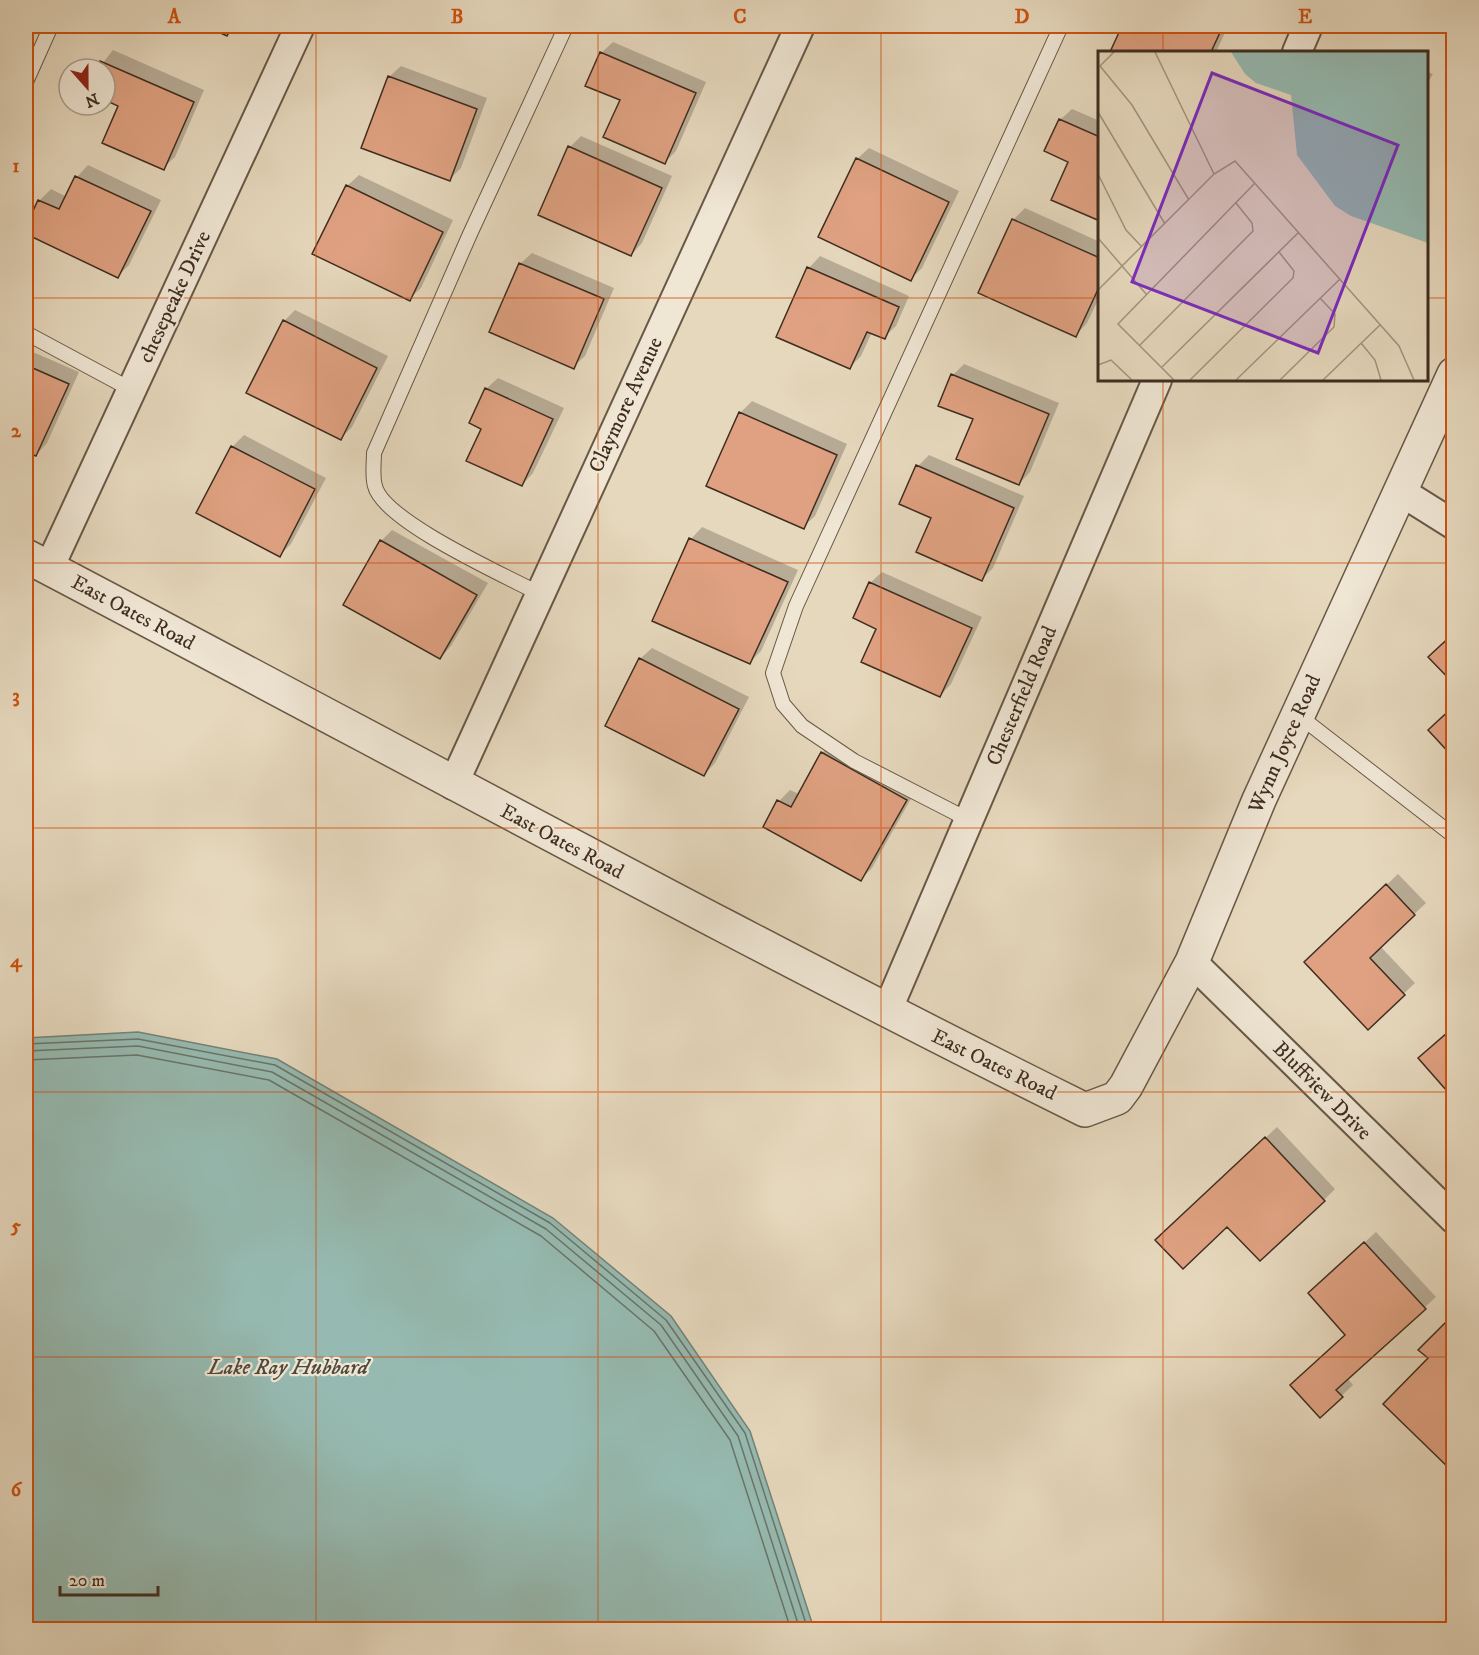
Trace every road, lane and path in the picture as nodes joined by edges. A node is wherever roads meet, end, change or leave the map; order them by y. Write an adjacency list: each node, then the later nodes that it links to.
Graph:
1 (51, 26): 8 (lane)
2 (300, 26): 12 (street, chesepeake Drive)
3 (566, 26): 16 (lane)
4 (800, 26): 16 (street, Claymore Avenue)
5 (1061, 26): 19 (lane)
6 (1308, 26): 7 (street)
7 (1297, 51)
8 (26, 82)
9 (26, 333): 12 (lane)
10 (1454, 374): 13 (street, Wynn Joyce Road)
11 (1157, 381): 19 (street, Chesterfield Road)
12 (132, 390): 15 (street, chesepeake Drive)
13 (1400, 491): 14 (street); 17 (street, Wynn Joyce Road)
14 (1454, 525)
15 (37, 562): 18 (street, East Oates Road)
16 (540, 594): 18 (street, Claymore Avenue)
17 (1298, 715): 20 (lane); 21 (street, Wynn Joyce Road)
18 (453, 785): 22 (street, East Oates Road)
19 (969, 820): 22 (street, Chesterfield Road)
20 (1454, 836)
21 (1192, 962): 23 (street, Wynn Joyce Road); 24 (street, Bluffview Drive)
22 (887, 1011): 23 (street, East Oates Road)
23 (1105, 1104)
24 (1454, 1219)

